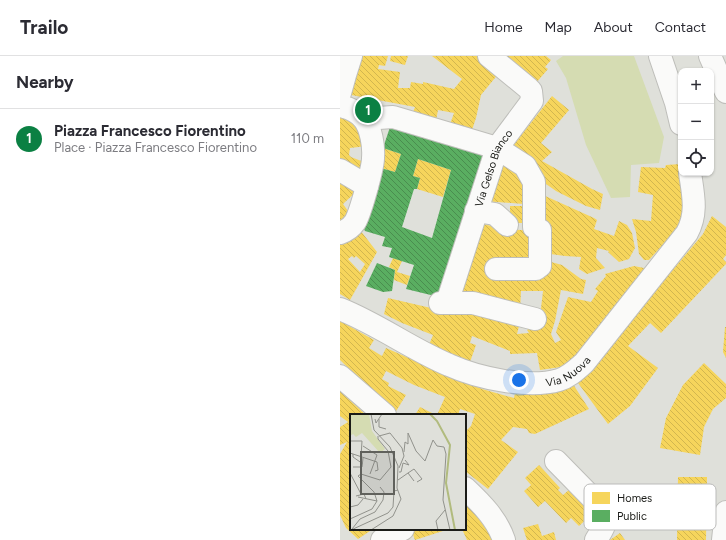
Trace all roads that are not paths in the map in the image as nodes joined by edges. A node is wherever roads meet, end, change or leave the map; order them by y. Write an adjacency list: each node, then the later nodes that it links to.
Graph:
1 (351, 56): 6 (street)
2 (489, 56): 10 (street, Via Gelso Bianco)
3 (660, 56): 8 (street)
4 (710, 56): 5 (street)
5 (726, 92)
6 (340, 93)
7 (340, 106): 9 (street)
8 (678, 112)
9 (364, 119): 10 (street); 13 (street)
10 (497, 148): 14 (street, Via Gelso Bianco); 17 (street)
11 (340, 170): 13 (street)
12 (690, 176): 18 (street, Via Nuova)
13 (367, 186): 16 (street)
14 (476, 211): 15 (street); 19 (street, Via Gelso Bianco)
15 (507, 225)
16 (353, 229)
17 (496, 269)
18 (340, 309)
19 (535, 319)
20 (340, 376): 21 (street)
21 (384, 414)
22 (556, 461): 24 (street)
23 (466, 489): 29 (street)
24 (584, 490)
25 (726, 512): 31 (street)
26 (401, 530): 28 (street)
27 (602, 530): 30 (street)
28 (382, 540)
29 (504, 540)
30 (596, 540)
31 (723, 540)

